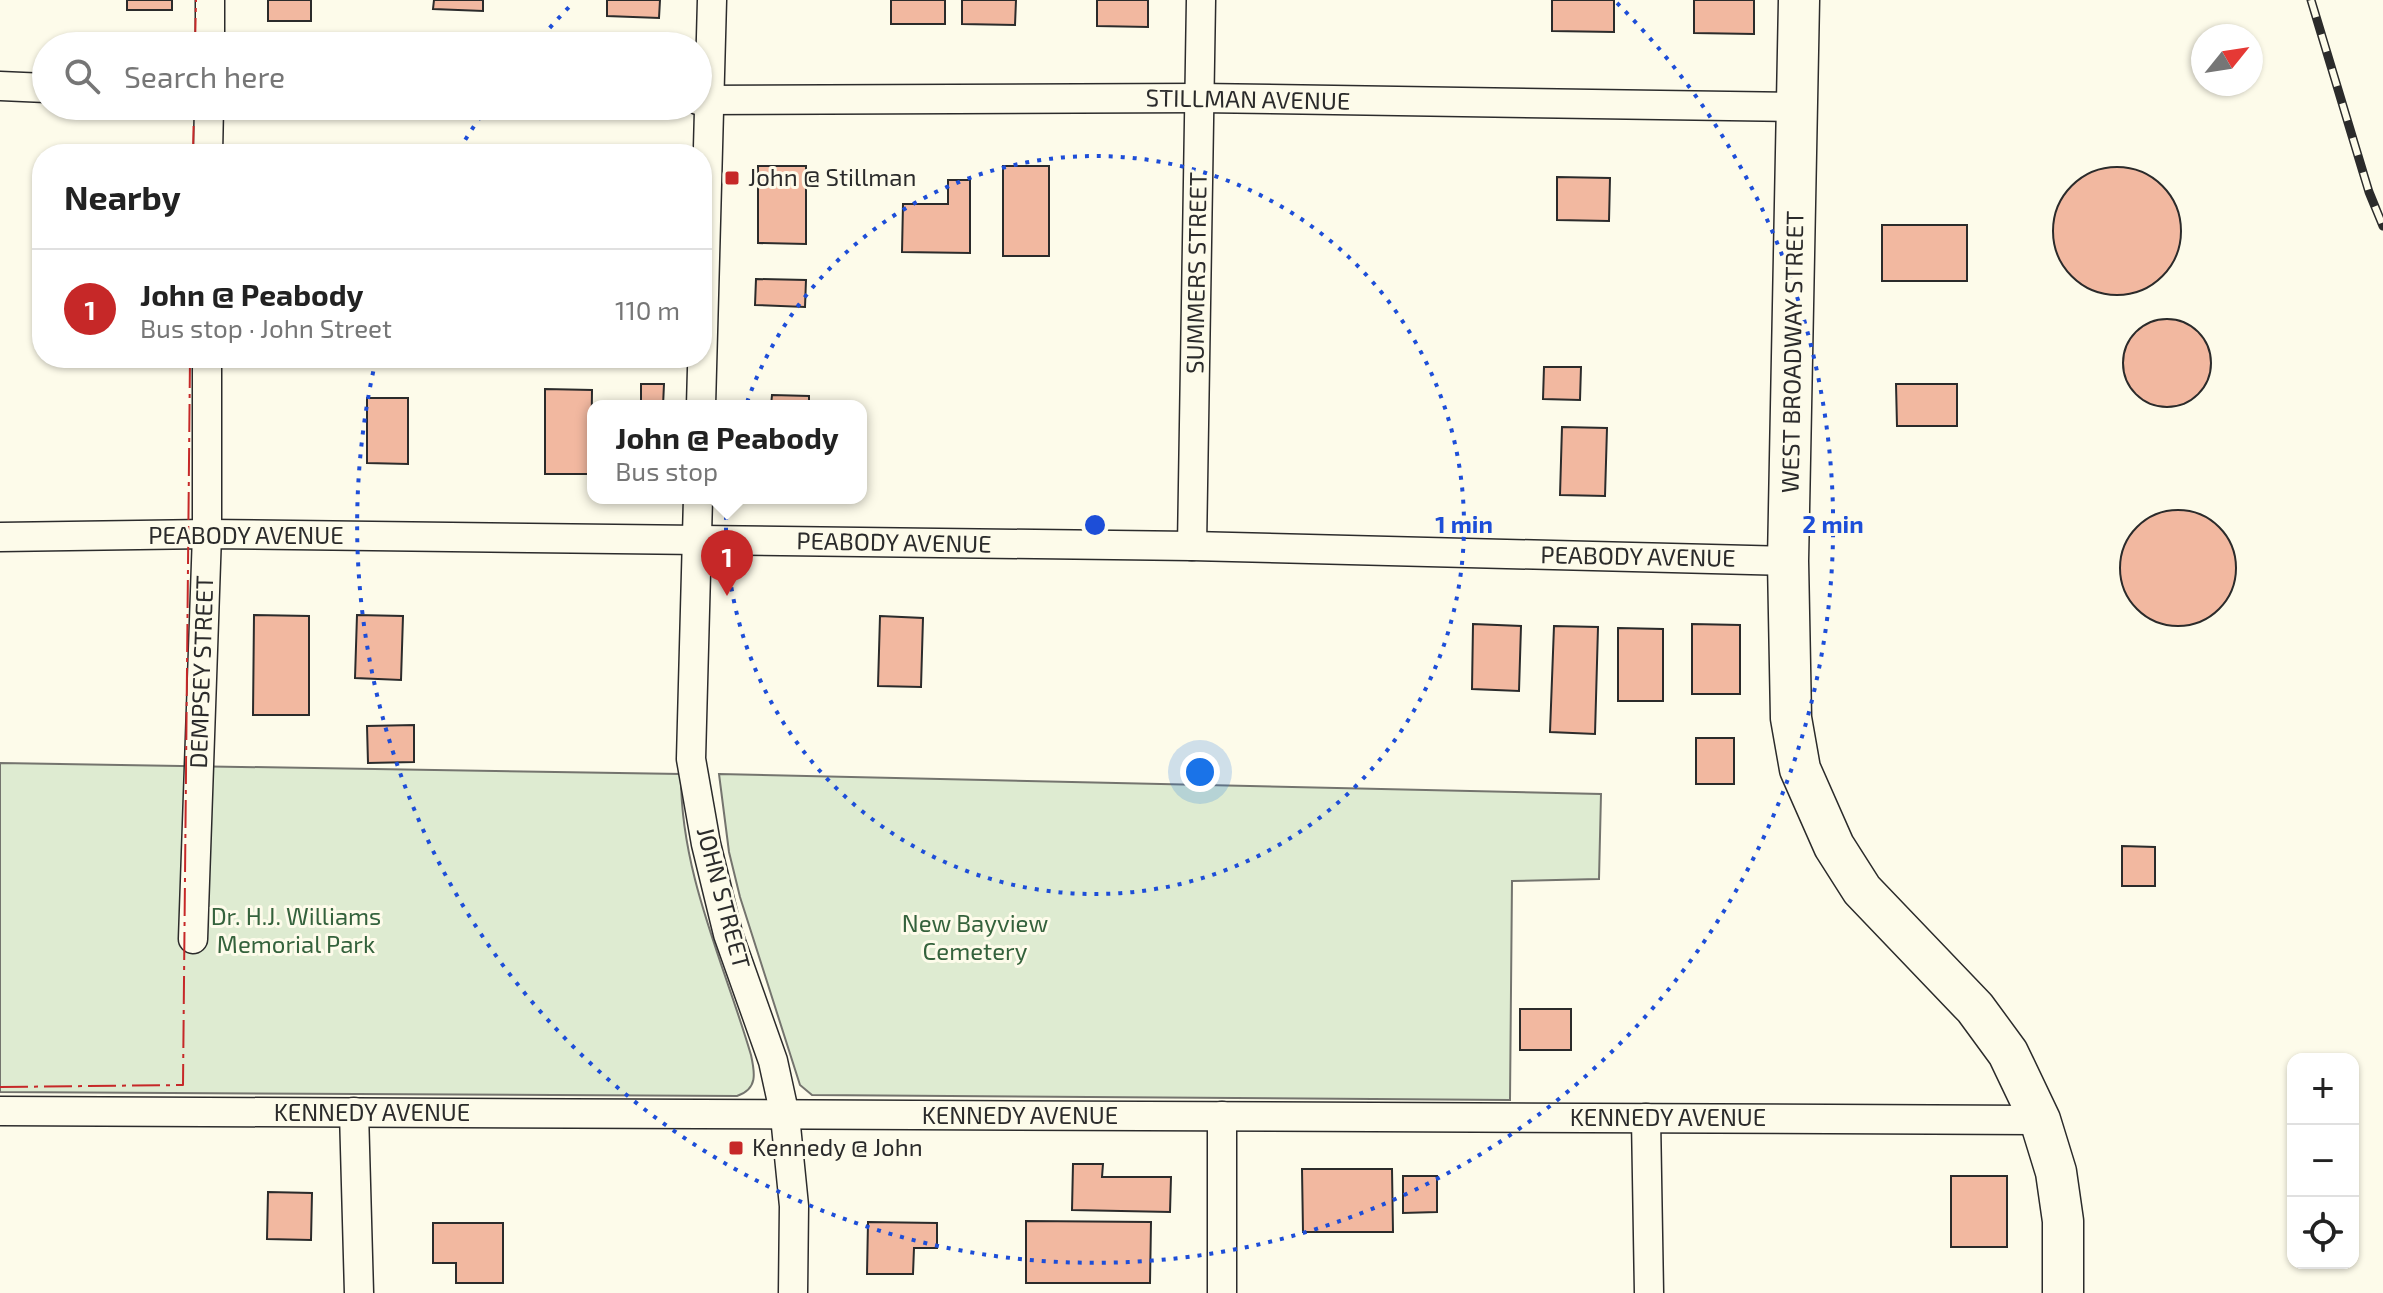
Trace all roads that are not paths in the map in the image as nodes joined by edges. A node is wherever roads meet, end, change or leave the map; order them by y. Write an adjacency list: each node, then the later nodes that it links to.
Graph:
1 (210, 0): 5 (street)
2 (712, 0): 6 (street)
3 (1201, 0): 9 (street, SUMMERS STREET)
4 (1799, 0): 11 (street, WEST BROADWAY STREET)
5 (210, 32)
6 (710, 32)
7 (0, 86): 8 (street)
8 (32, 87)
9 (1200, 98): 10 (street, STILLMAN AVENUE); 11 (street, STILLMAN AVENUE); 23 (street, SUMMERS STREET)
10 (712, 100)
11 (1798, 107): 24 (street, WEST BROADWAY STREET)
12 (209, 120): 14 (street)
13 (705, 120): 15 (street)
14 (208, 144)
15 (704, 144)
16 (207, 368): 20 (street, DEMPSEY STREET)
17 (701, 368): 18 (street)
18 (701, 400)
19 (698, 504): 22 (street, JOHN STREET)
20 (207, 534): 21 (street, PEABODY AVENUE); 22 (street, PEABODY AVENUE); 25 (street, DEMPSEY STREET)
21 (0, 537)
22 (696, 542): 23 (street, PEABODY AVENUE); 28 (street, JOHN STREET)
23 (1192, 546): 24 (street, PEABODY AVENUE)
24 (1788, 561): 31 (street, WEST BROADWAY STREET)
25 (193, 939)
26 (0, 1111): 27 (street, KENNEDY AVENUE)
27 (354, 1112): 28 (street, KENNEDY AVENUE); 32 (street)
28 (785, 1116): 29 (street, KENNEDY AVENUE); 33 (street, JOHN STREET)
29 (1222, 1116): 30 (street, KENNEDY AVENUE); 34 (street)
30 (1646, 1118): 31 (street, KENNEDY AVENUE); 35 (street)
31 (2040, 1120): 36 (street, WEST BROADWAY STREET)
32 (359, 1293)
33 (793, 1293)
34 (1222, 1293)
35 (1649, 1293)
36 (2063, 1293)

